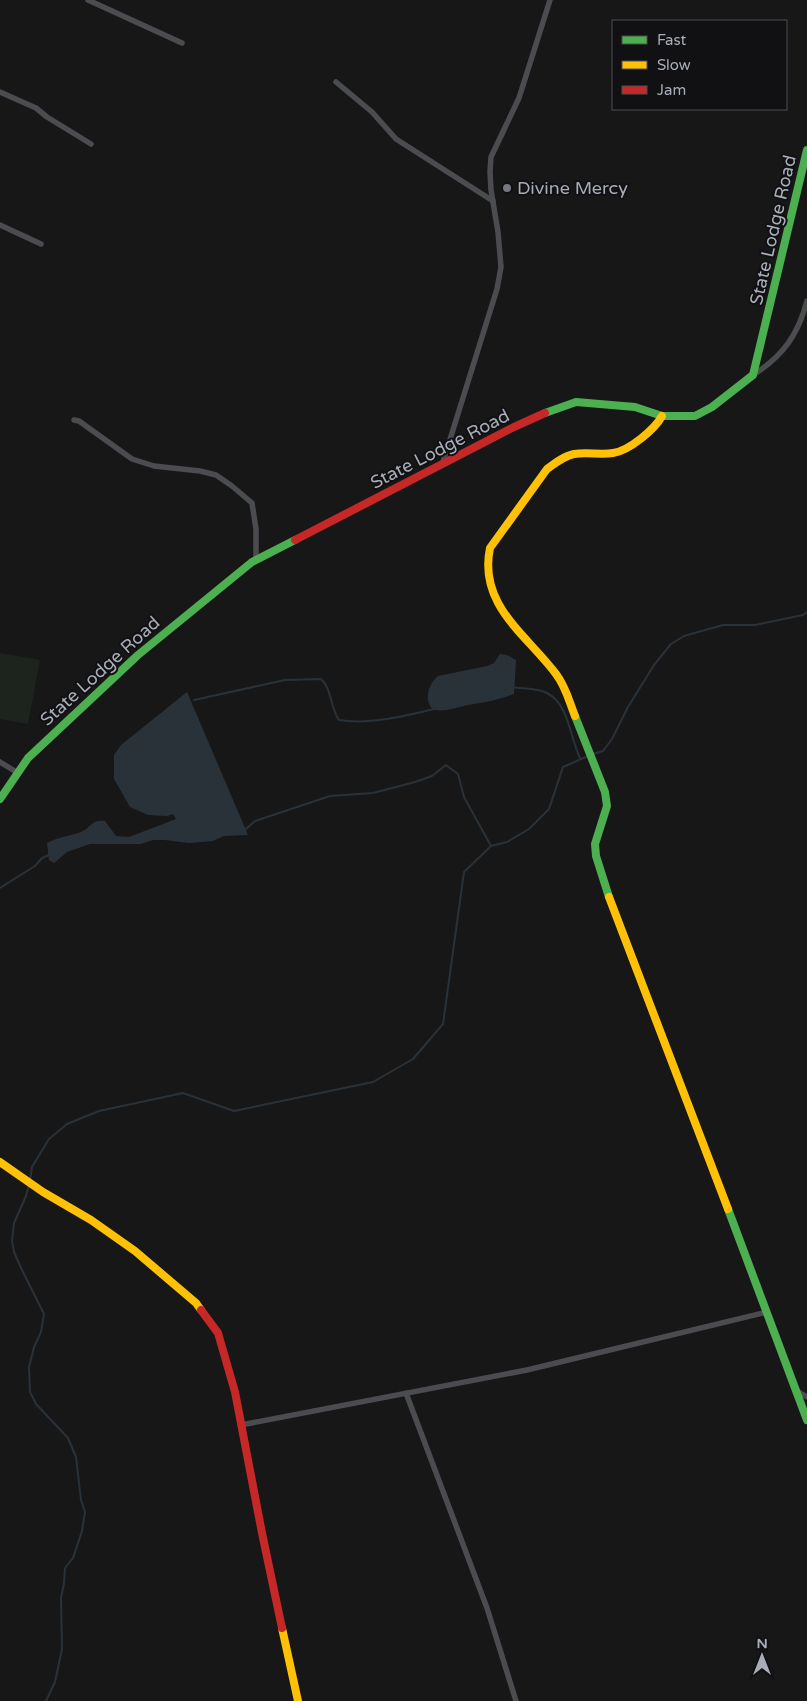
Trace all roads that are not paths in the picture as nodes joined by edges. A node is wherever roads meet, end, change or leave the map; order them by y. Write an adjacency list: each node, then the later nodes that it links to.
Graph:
1 (88, 0): 3 (street)
2 (550, 0): 8 (street)
3 (182, 43)
4 (336, 82): 8 (street)
5 (0, 92): 6 (street)
6 (91, 144)
7 (807, 150): 12 (street, State Lodge Road)
8 (493, 201): 15 (street)
9 (0, 225): 10 (street)
10 (41, 244)
11 (807, 301): 12 (street)
12 (752, 375): 13 (street, State Lodge Road)
13 (662, 416): 15 (street, State Lodge Road); 21 (street)
14 (74, 420): 16 (street)
15 (442, 465): 16 (street, State Lodge Road)
16 (256, 560): 18 (street, State Lodge Road)
17 (0, 762): 18 (street)
18 (18, 773): 19 (street, State Lodge Road)
19 (0, 799)
20 (0, 1162): 26 (street)
21 (767, 1312): 22 (street); 23 (street)
22 (797, 1391): 24 (street); 25 (street)
23 (406, 1393): 26 (street); 28 (street)
24 (807, 1397)
25 (807, 1420)
26 (242, 1425): 27 (street)
27 (298, 1701)
28 (516, 1701)

